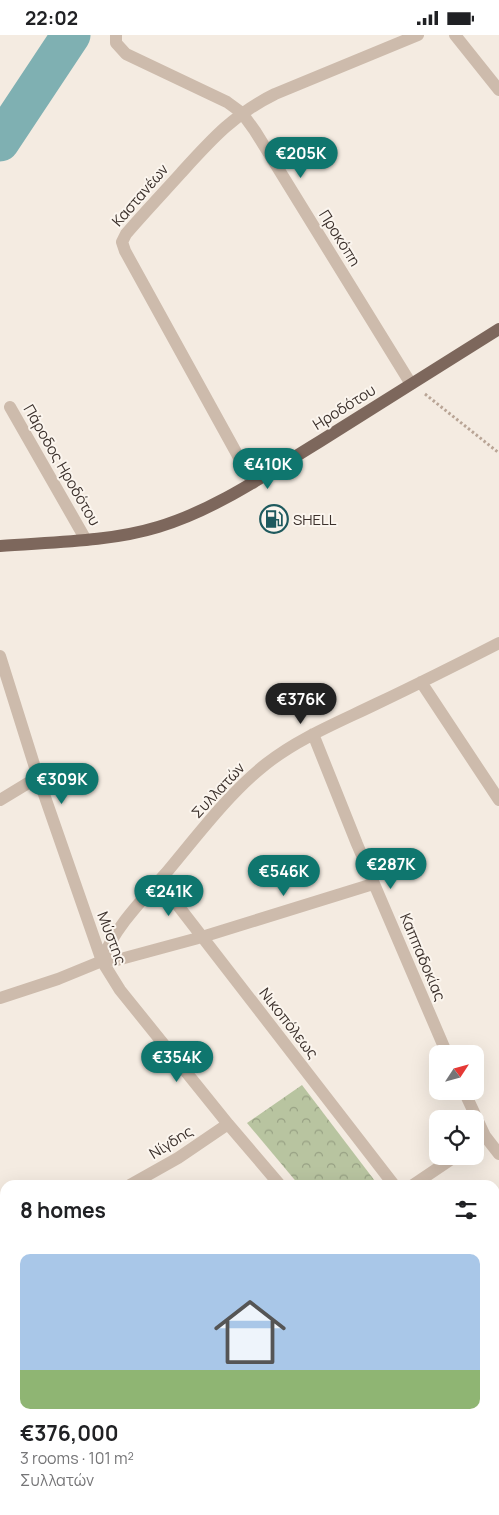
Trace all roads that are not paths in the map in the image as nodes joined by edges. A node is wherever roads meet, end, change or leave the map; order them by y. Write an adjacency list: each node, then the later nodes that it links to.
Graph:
1 (116, 35): 5 (street, Προκόπη)
2 (418, 35): 5 (street, Καστανέων)
3 (455, 35): 4 (street)
4 (499, 90)
5 (242, 113): 7 (street, Προκόπη); 9 (street, Καστανέων)
6 (499, 329): 7 (main road, Ηροδότου)
7 (411, 384): 9 (main road, Ηροδότου)
8 (10, 407): 10 (street, Πάροδος Ηροδότου)
9 (253, 483): 10 (main road, Ηροδότου)
10 (86, 540): 11 (main road, Ηροδότου)
11 (0, 546)
12 (499, 643): 14 (street, Συλλατών)
13 (0, 655): 16 (street, Μύστης)
14 (421, 683): 15 (street, Συλλατών); 18 (street)
15 (314, 734): 19 (street, Συλλατών); 20 (street, Καππαδοκίας)
16 (38, 777): 17 (street); 22 (street, Μύστης)
17 (0, 800)
18 (499, 800)
19 (159, 881): 21 (street, Νικοπόλεως); 22 (street, Συλλατών)
20 (374, 884): 21 (street); 24 (street, Καππαδοκίας)
21 (202, 937): 22 (street); 31 (street, Νικοπόλεως)
22 (102, 961): 23 (street); 25 (street, Μύστης)
23 (0, 998)
24 (443, 1045)
25 (228, 1124): 29 (street, Νίγδης); 30 (street, Μύστης)
26 (484, 1143): 27 (street)
27 (499, 1155)
28 (443, 1165): 32 (street)
29 (139, 1180)
30 (276, 1180)
31 (390, 1180)
32 (421, 1180)

